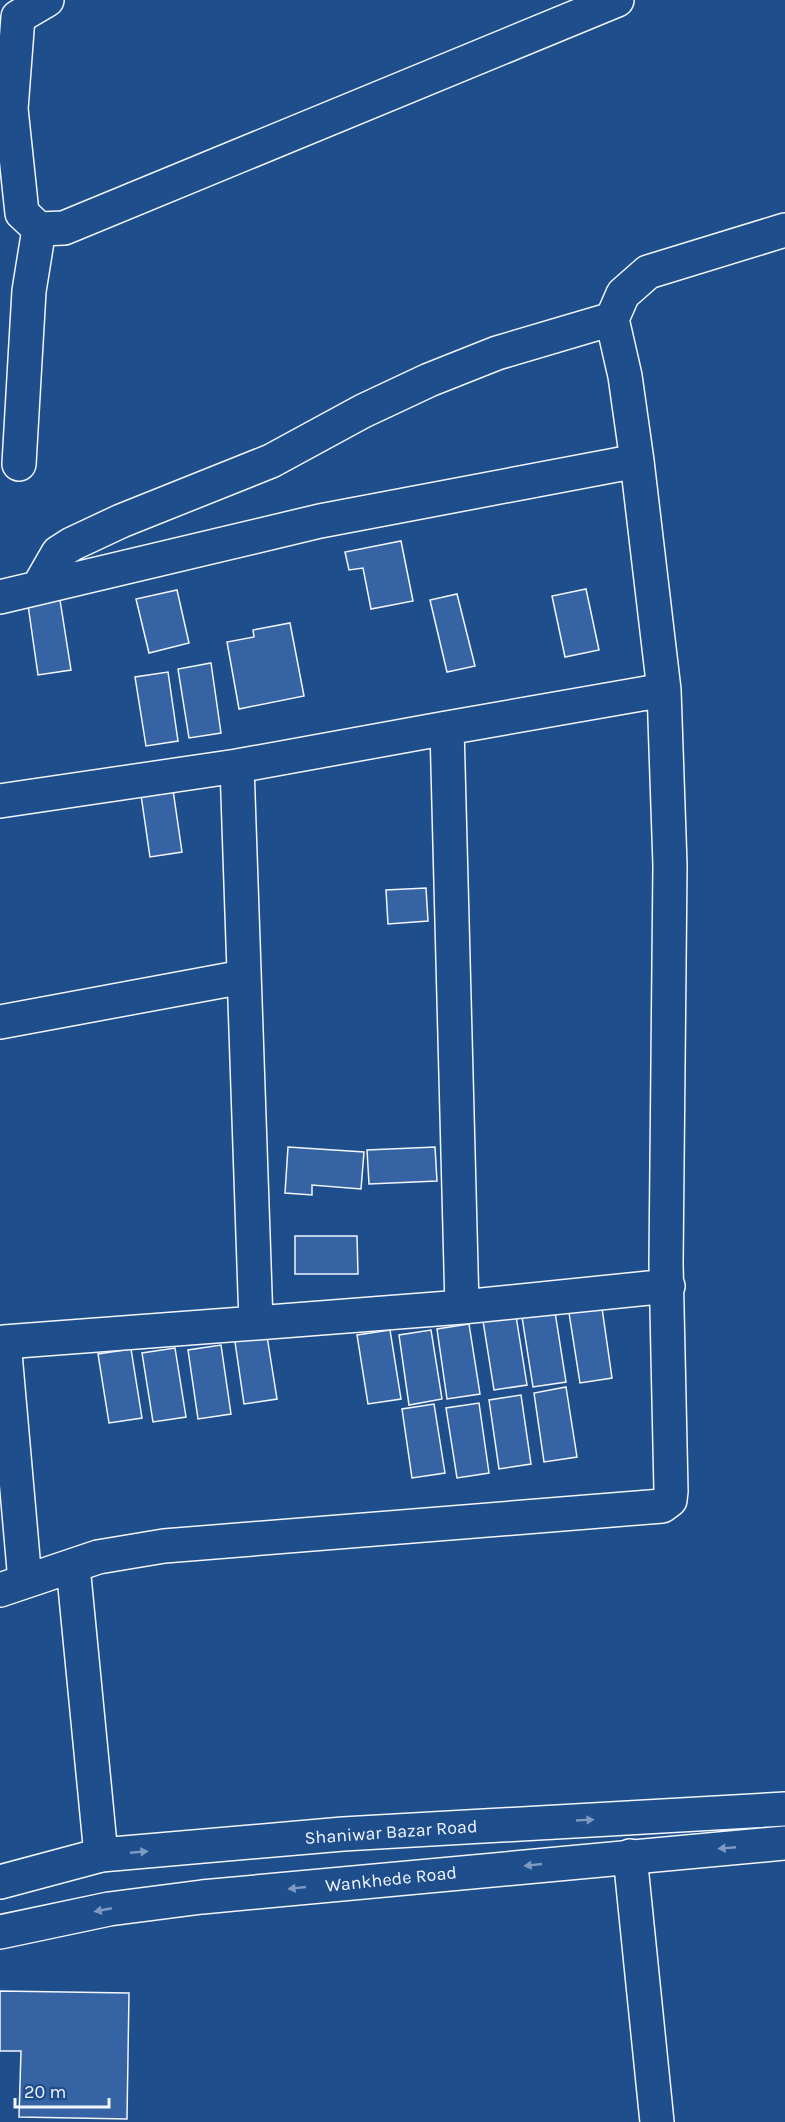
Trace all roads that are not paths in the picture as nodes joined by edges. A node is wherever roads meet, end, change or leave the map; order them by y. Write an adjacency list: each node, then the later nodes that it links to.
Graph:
1 (47, 0): 3 (street)
2 (617, 0): 5 (street)
3 (19, 8): 4 (street)
4 (8, 55): 5 (street)
5 (39, 229): 9 (street)
6 (785, 230): 7 (street)
7 (612, 319): 8 (street); 10 (street)
8 (637, 462): 10 (street); 12 (street)
9 (19, 464)
10 (39, 586): 11 (street)
11 (0, 597)
12 (664, 690): 13 (street); 18 (street)
13 (447, 728): 14 (street); 19 (street)
14 (237, 766): 15 (street); 16 (street)
15 (0, 801)
16 (243, 977): 17 (street); 20 (street)
17 (0, 1023)
18 (668, 1286): 19 (street); 22 (street)
19 (462, 1307): 20 (street)
20 (256, 1323): 21 (street)
21 (1, 1334): 23 (street)
22 (73, 1566): 23 (street); 26 (street)
23 (13, 1585)
24 (785, 1809): 26 (street, Shaniwar Bazar Road, one-way to 24)
25 (785, 1843): 27 (street, Wankhede Road, one-way to 27)
26 (101, 1855): 28 (street, Shaniwar Bazar Road)
27 (630, 1856): 29 (street, Wankhede Road, one-way to 29); 30 (street)
28 (0, 1882)
29 (0, 1932)
30 (657, 2122)

